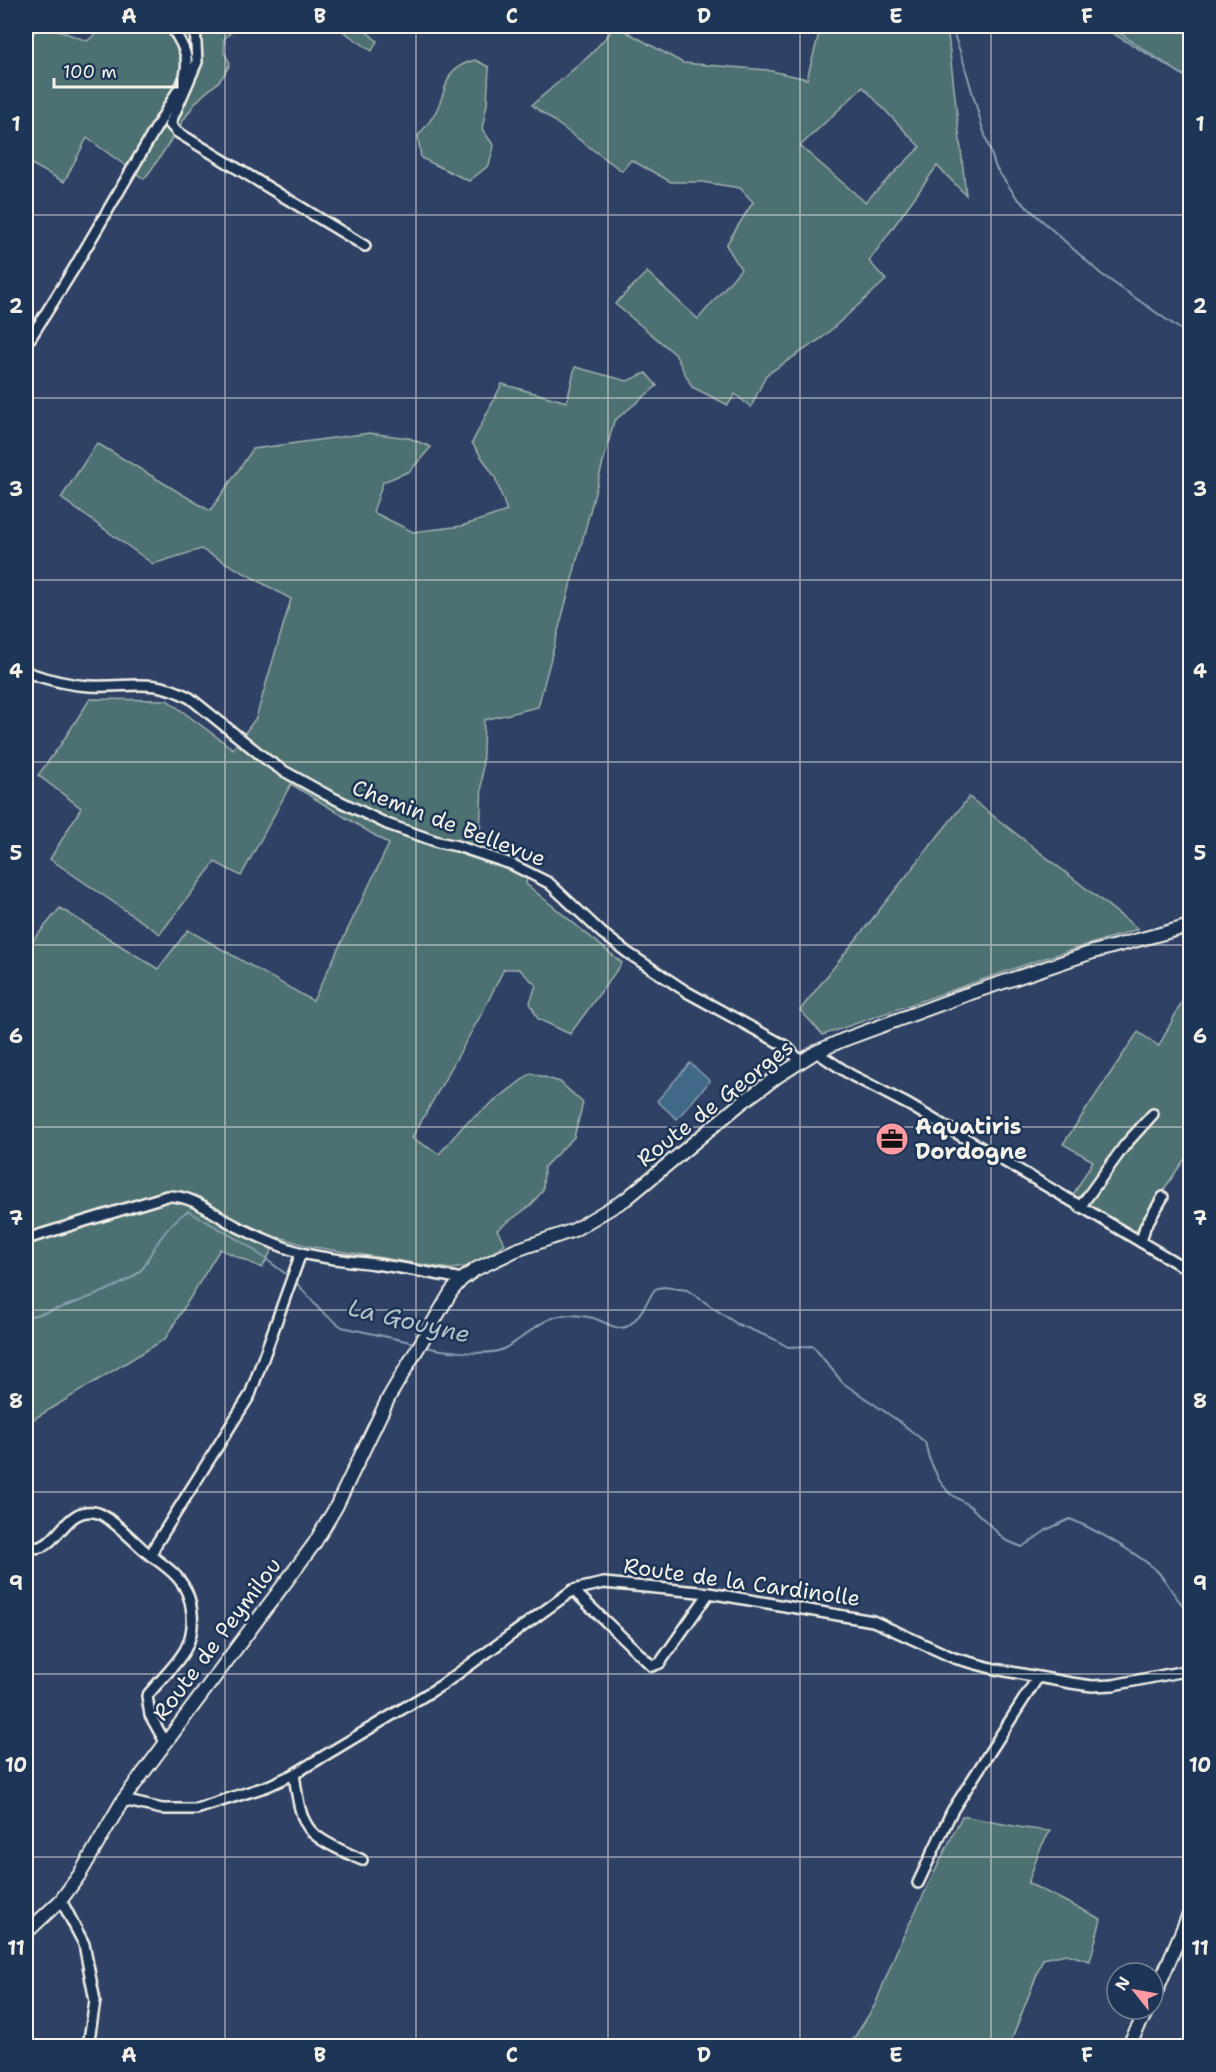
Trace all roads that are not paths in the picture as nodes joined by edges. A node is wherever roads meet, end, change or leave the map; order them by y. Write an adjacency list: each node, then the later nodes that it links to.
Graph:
1 (171, 26): 4 (street)
2 (195, 26): 3 (street)
3 (365, 246)
4 (26, 342)
5 (26, 672): 8 (street, Chemin de Bellevue)
6 (1191, 926): 7 (street, Route de Georges)
7 (816, 1052): 8 (street, Route de Georges); 11 (street)
8 (800, 1061): 16 (street, Route de Georges)
9 (1153, 1113): 11 (street)
10 (1163, 1197): 13 (street)
11 (1080, 1207): 13 (street)
12 (26, 1239): 14 (street)
13 (1141, 1242): 15 (street)
14 (301, 1253): 16 (street); 19 (street)
15 (1191, 1271)
16 (461, 1280): 17 (street, Route de Georges)
17 (415, 1352): 24 (street, Route de Peymilou)
18 (26, 1546): 19 (street)
19 (151, 1556): 24 (street)
20 (573, 1590): 21 (street, Route de la Cardinolle); 21 (street); 25 (street, Route de la Cardinolle)
21 (709, 1593): 23 (street, Route de la Cardinolle)
22 (1191, 1670): 23 (street, Route de la Cardinolle)
23 (1038, 1677): 28 (street)
24 (165, 1743): 26 (street, Route de Peymilou)
25 (294, 1774): 26 (street, Route de la Cardinolle); 27 (street)
26 (123, 1800): 29 (street, Route de Peymilou)
27 (362, 1860)
28 (918, 1883)
29 (61, 1900): 31 (street, Route de Peymilou); 34 (street)
30 (1191, 1912): 32 (street)
31 (26, 1933)
32 (1165, 1971)
33 (1142, 2021): 35 (street)
34 (88, 2046)
35 (1128, 2046)

